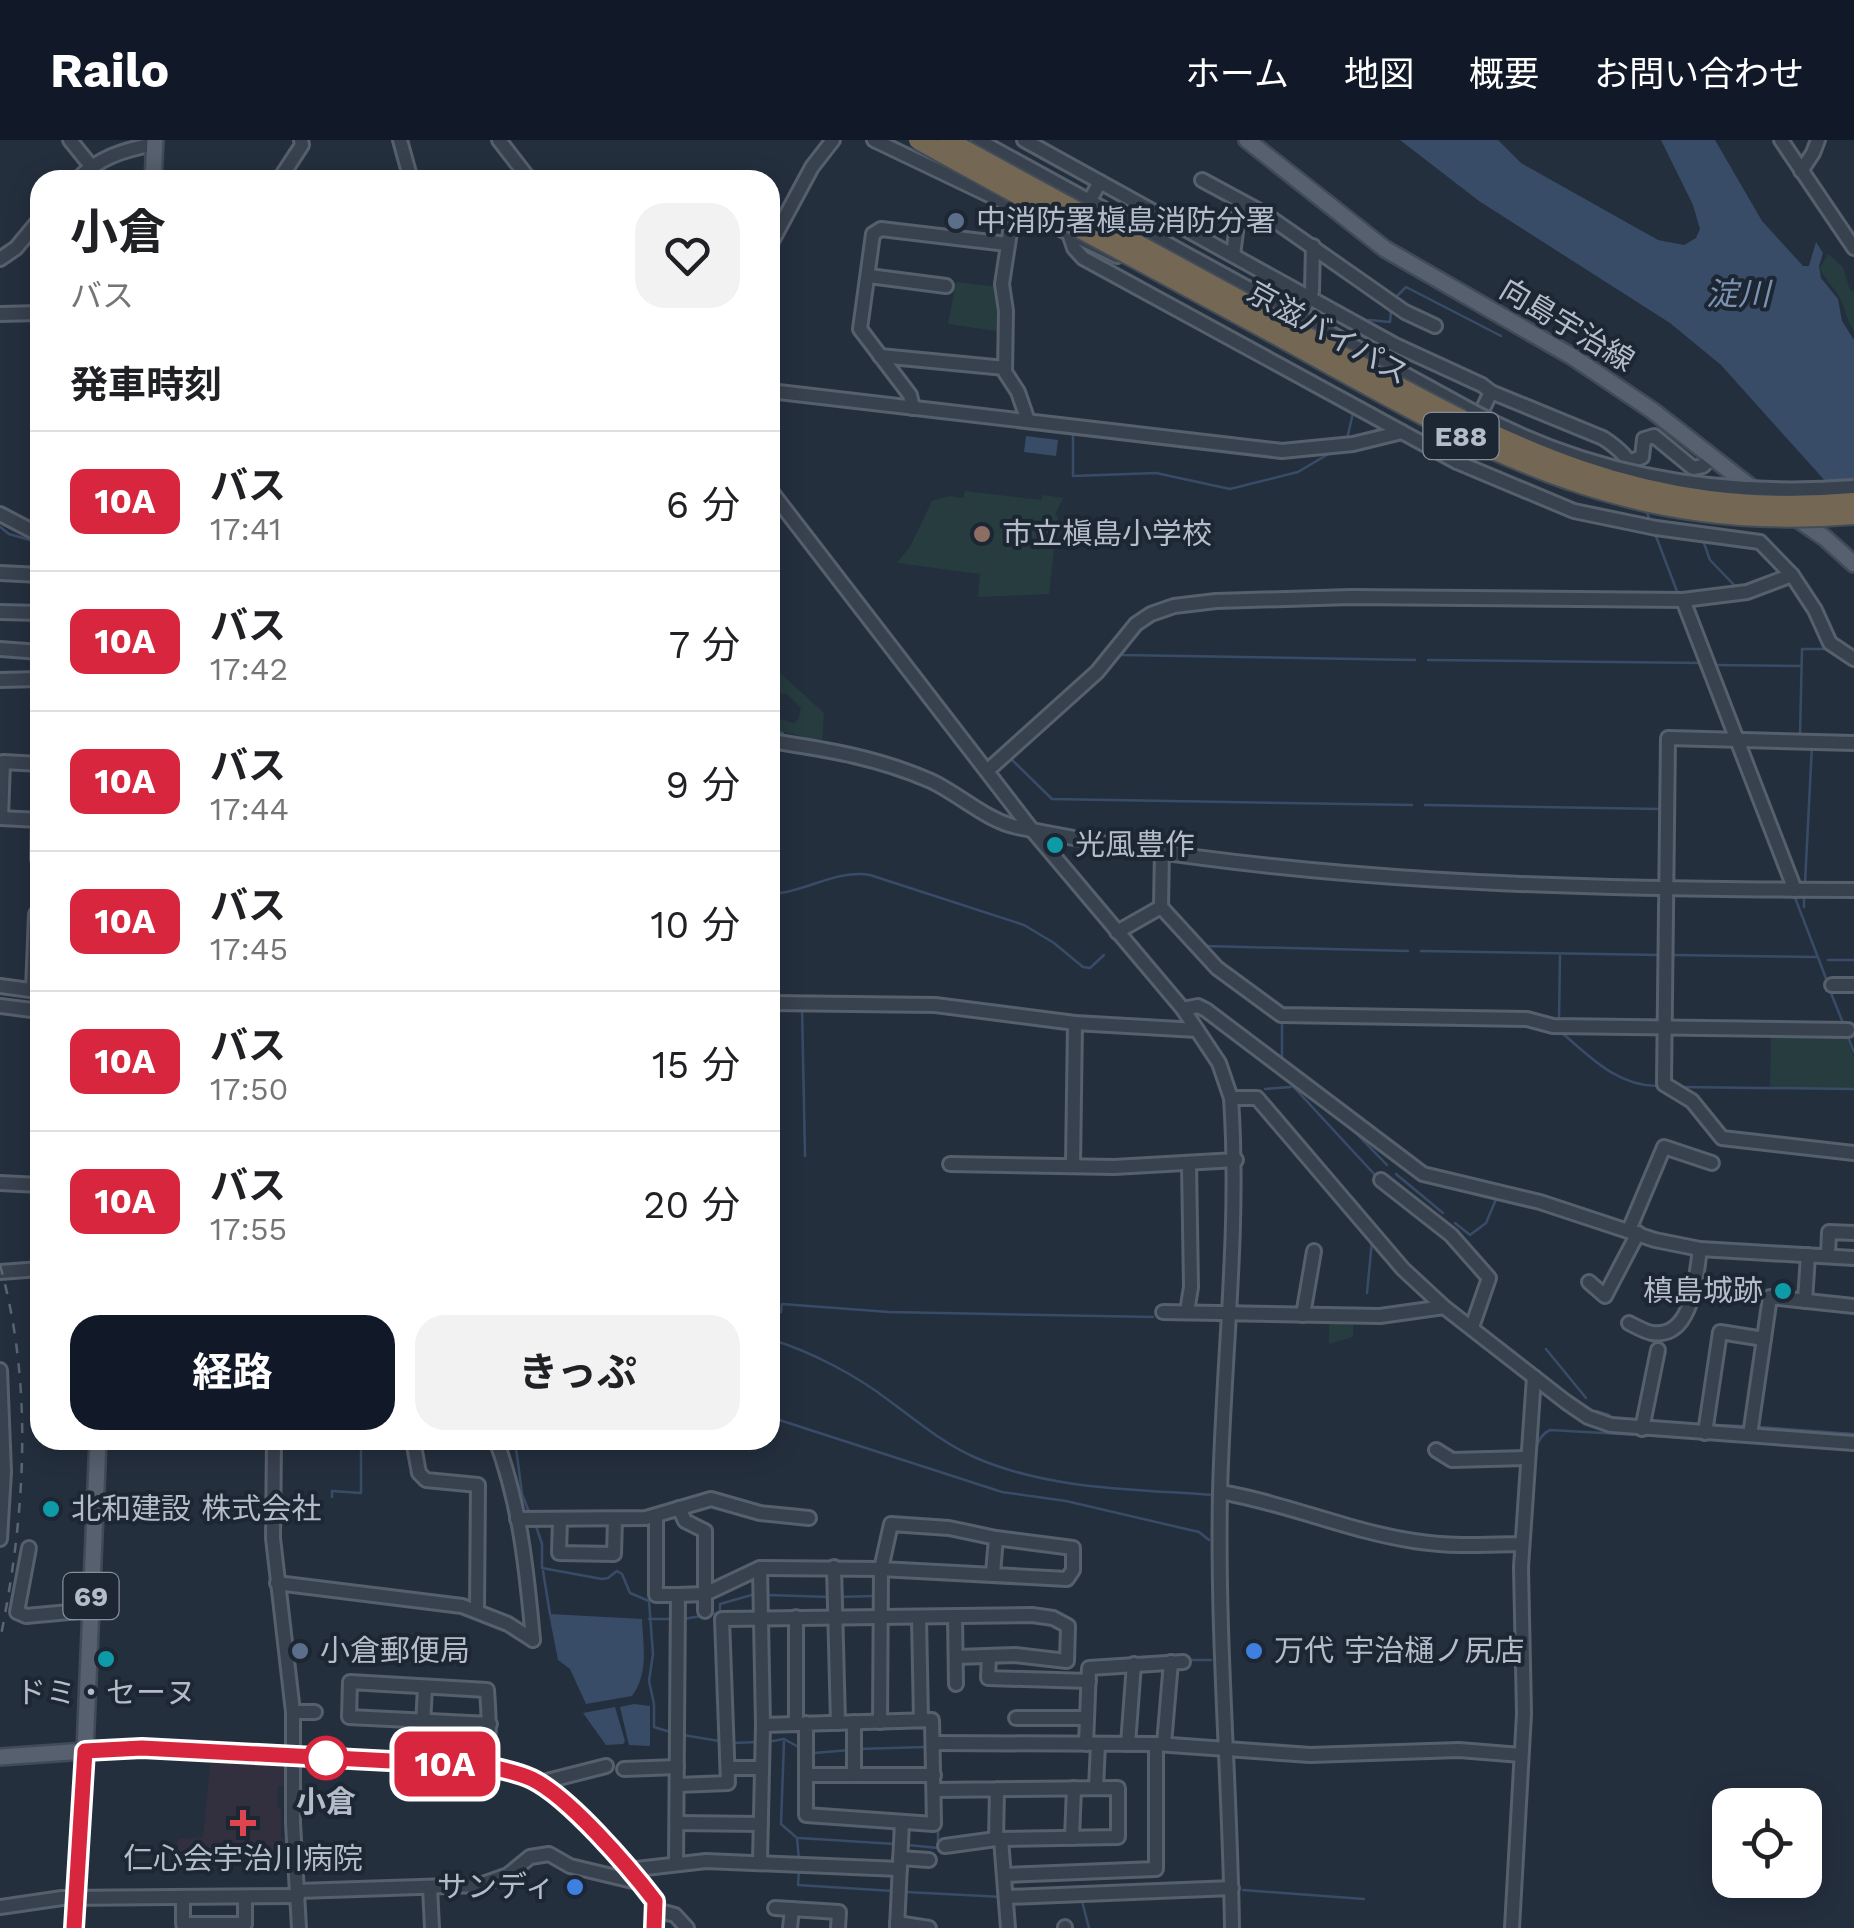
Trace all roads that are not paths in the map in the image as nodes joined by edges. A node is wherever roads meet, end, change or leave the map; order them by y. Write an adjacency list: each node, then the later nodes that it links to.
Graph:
1 (70, 140): 15 (street)
2 (301, 140): 18 (street)
3 (400, 140): 19 (street)
4 (499, 140): 20 (street)
5 (833, 140): 26 (street)
6 (874, 140): 25 (street)
7 (918, 140): 55 (highway, 京滋バイパス / E88, bridge)
8 (948, 140): 52 (highway, 京滋バイパス / E88, bridge)
9 (978, 140): 23 (street)
10 (1024, 140): 23 (street)
11 (1247, 140): 48 (main road, 向島宇治線)
12 (1780, 140): 21 (street)
13 (1818, 140): 21 (street)
14 (154, 142): 15 (street); 17 (main road)
15 (91, 166): 16 (street)
16 (87, 170)
17 (153, 170)
18 (286, 170)
19 (408, 170)
20 (522, 170)
21 (1801, 170): 31 (street)
22 (1202, 180): 24 (street)
23 (1097, 189): 28 (street); 32 (street); 39 (street)
24 (1240, 202): 30 (street); 32 (street)
25 (1014, 206): 28 (street); 29 (street)
26 (780, 226)
27 (30, 231): 33 (street)
28 (1070, 236): 39 (street); 47 (street)
29 (1007, 244): 34 (street); 42 (street)
30 (1313, 246): 36 (street); 40 (street)
31 (1854, 248)
32 (1234, 255): 36 (street)
33 (0, 259)
34 (869, 276): 35 (street); 41 (street)
35 (946, 286)
36 (1309, 298): 39 (street); 44 (street)
37 (0, 314): 38 (street)
38 (30, 314)
39 (1295, 315): 51 (street, bridge)
40 (1436, 326)
41 (880, 356): 42 (street); 45 (street)
42 (1005, 368): 46 (street)
43 (780, 392): 45 (street)
44 (1491, 392): 49 (street); 50 (street)
45 (914, 408): 46 (street)
46 (1028, 421): 47 (street)
47 (1402, 432): 50 (street)
48 (1712, 458): 49 (street); 58 (main road, 向島宇治線)
49 (1630, 461): 56 (street)
50 (1456, 462): 56 (street)
51 (1854, 487)
52 (1854, 502)
53 (780, 503): 74 (street)
54 (0, 514): 57 (street)
55 (1854, 515)
56 (1656, 528): 61 (street)
57 (30, 530)
58 (1854, 564)
59 (0, 573): 60 (street)
60 (30, 574)
61 (1792, 575): 62 (street); 67 (street)
62 (1683, 600): 70 (street); 74 (street)
63 (0, 612): 64 (street)
64 (30, 613)
65 (0, 649): 66 (street)
66 (30, 651)
67 (1854, 660)
68 (30, 679): 69 (street)
69 (0, 680)
70 (1736, 739): 71 (street); 79 (street); 80 (street)
71 (1854, 742)
72 (780, 743): 77 (street)
73 (30, 763): 75 (street)
74 (987, 771): 77 (street)
75 (0, 818): 76 (street)
76 (30, 820)
77 (1032, 830): 78 (street); 83 (street)
78 (1162, 850): 79 (street); 82 (street)
79 (1665, 888): 80 (street); 93 (street)
80 (1795, 890): 81 (street)
81 (1854, 890)
82 (1161, 908): 83 (street); 93 (street)
83 (1118, 932): 90 (street)
84 (1832, 985): 86 (street)
85 (0, 986): 87 (street)
86 (1854, 986)
87 (30, 990)
88 (780, 1003): 92 (street)
89 (0, 1006): 91 (street)
90 (1183, 1008): 94 (street); 106 (street)
91 (30, 1010)
92 (1074, 1023): 94 (street); 102 (street)
93 (1664, 1028): 95 (street); 97 (street)
94 (1197, 1030): 96 (street)
95 (1848, 1030)
96 (1231, 1098): 98 (street); 117 (street)
97 (1854, 1153)
98 (1236, 1160): 99 (street); 121 (street)
99 (1189, 1163): 102 (street); 120 (street)
100 (1712, 1163): 106 (street)
101 (950, 1164): 102 (street)
102 (1073, 1164)
103 (1381, 1180): 124 (street)
104 (0, 1183): 105 (street)
105 (30, 1184)
106 (1633, 1232): 108 (street); 115 (street)
107 (1854, 1233): 111 (street)
108 (1700, 1249): 110 (street); 123 (street)
109 (1314, 1251): 122 (street)
110 (1808, 1255): 111 (street); 116 (street)
111 (1828, 1256): 112 (street)
112 (1854, 1258)
113 (30, 1270): 114 (street)
114 (0, 1272)
115 (1589, 1282)
116 (1805, 1301): 118 (street); 125 (street)
117 (1444, 1306): 122 (street); 124 (street)
118 (1854, 1306)
119 (1163, 1312): 120 (street)
120 (1188, 1312): 121 (street)
121 (1228, 1313): 122 (street); 141 (street)
122 (1303, 1315)
123 (1629, 1323)
124 (1472, 1327): 128 (street)
125 (1764, 1339): 131 (street); 132 (street)
126 (1658, 1350): 130 (street)
127 (0, 1370): 129 (street)
128 (1534, 1377): 130 (street); 139 (street)
129 (1, 1392): 140 (street)
130 (1642, 1429): 131 (street)
131 (1705, 1432): 132 (street)
132 (1750, 1435): 133 (street)
133 (1854, 1443)
134 (98, 1450): 159 (main road, 69)
135 (274, 1450): 156 (street)
136 (415, 1450): 160 (street)
137 (500, 1450): 145 (street)
138 (1436, 1450): 139 (street)
139 (1528, 1458): 150 (street)
140 (2, 1472): 149 (street)
141 (1220, 1492): 150 (street); 190 (street)
142 (679, 1508): 143 (street); 144 (street); 157 (street)
143 (656, 1516): 146 (street); 158 (street)
144 (809, 1518)
145 (518, 1519): 147 (street); 160 (street)
146 (615, 1519): 147 (street); 147 (street)
147 (560, 1520)
148 (996, 1538): 154 (street); 155 (street); 155 (street)
149 (0, 1539)
150 (1522, 1544): 192 (street)
151 (29, 1548): 159 (street)
152 (834, 1567): 153 (street); 154 (street); 164 (street)
153 (760, 1568): 157 (street); 162 (street)
154 (881, 1569): 155 (street); 165 (street)
155 (992, 1573)
156 (277, 1583): 160 (street); 174 (street)
157 (705, 1594): 158 (street); 161 (street)
158 (678, 1595): 198 (street)
159 (91, 1610): 191 (main road, 69)
160 (478, 1610)
161 (705, 1611)
162 (760, 1617): 163 (street); 184 (street); 199 (street)
163 (796, 1617): 164 (street); 185 (street)
164 (835, 1617): 165 (street); 180 (street)
165 (881, 1618): 166 (street); 182 (street)
166 (919, 1618): 167 (street); 178 (street)
167 (955, 1618): 168 (street); 169 (street)
168 (989, 1656): 169 (street); 171 (street)
169 (957, 1657): 172 (street)
170 (1134, 1664): 171 (street); 188 (street); 189 (street)
171 (1088, 1681): 177 (street)
172 (956, 1684)
173 (425, 1687): 179 (street); 179 (street); 183 (street)
174 (293, 1712): 175 (street); 193 (street)
175 (315, 1712)
176 (1016, 1718): 177 (street)
177 (1087, 1718): 187 (street)
178 (920, 1720): 182 (street); 186 (street)
179 (424, 1721): 183 (street); 195 (street)
180 (838, 1722): 181 (street); 185 (street)
181 (854, 1722): 182 (street); 203 (street)
182 (880, 1722)
183 (490, 1724): 196 (street)
184 (763, 1724): 185 (street); 200 (street)
185 (801, 1724): 202 (street)
186 (934, 1743): 187 (street); 204 (street)
187 (1092, 1744): 188 (street); 208 (street)
188 (1128, 1744): 189 (street)
189 (1160, 1744): 190 (street); 221 (street)
190 (1227, 1748): 192 (street); 225 (street)
191 (85, 1751): 193 (street); 194 (main road); 231 (main road, 69)
192 (1521, 1755): 247 (street)
193 (293, 1756): 195 (street); 227 (street)
194 (0, 1757)
195 (421, 1763): 196 (street)
196 (486, 1766): 205 (street)
197 (606, 1766): 205 (street)
198 (678, 1766): 201 (street); 206 (street)
199 (728, 1768): 200 (street); 206 (street)
200 (762, 1768): 213 (street)
201 (624, 1769)
202 (806, 1775): 203 (street); 211 (street)
203 (854, 1775): 204 (street)
204 (934, 1775): 209 (street)
205 (538, 1783): 223 (street)
206 (677, 1784): 212 (street)
207 (1074, 1788): 208 (street); 210 (street); 214 (street)
208 (1096, 1788): 214 (street)
209 (934, 1790): 210 (street); 211 (street)
210 (997, 1790): 215 (street)
211 (902, 1822): 219 (street)
212 (677, 1823): 213 (street); 220 (street)
213 (760, 1824): 218 (street)
214 (1072, 1838): 215 (street)
215 (999, 1839): 216 (street); 222 (street)
216 (944, 1846)
217 (929, 1860): 219 (street)
218 (760, 1861): 219 (street); 220 (street)
219 (900, 1863): 236 (street)
220 (676, 1864): 223 (street)
221 (1072, 1872): 222 (street); 226 (street)
222 (1005, 1875): 229 (street)
223 (637, 1878): 224 (street); 235 (street)
224 (430, 1887): 227 (street); 239 (street)
225 (1232, 1888): 226 (street); 246 (street)
226 (1076, 1892): 229 (street)
227 (298, 1894): 228 (street); 238 (street)
228 (245, 1897): 230 (street); 230 (street)
229 (1008, 1897): 245 (street)
230 (182, 1898): 231 (street)
231 (75, 1899): 232 (street); 237 (main road, 69)
232 (0, 1907)
233 (775, 1908): 234 (street)
234 (792, 1908): 242 (street); 243 (street)
235 (656, 1910): 240 (street); 241 (street)
236 (897, 1926): 244 (street)
237 (74, 1928)
238 (299, 1928)
239 (432, 1928)
240 (654, 1928)
241 (687, 1928)
242 (790, 1928)
243 (838, 1928)
244 (930, 1928)
245 (1008, 1928)
246 (1232, 1928)
247 (1512, 1928)

